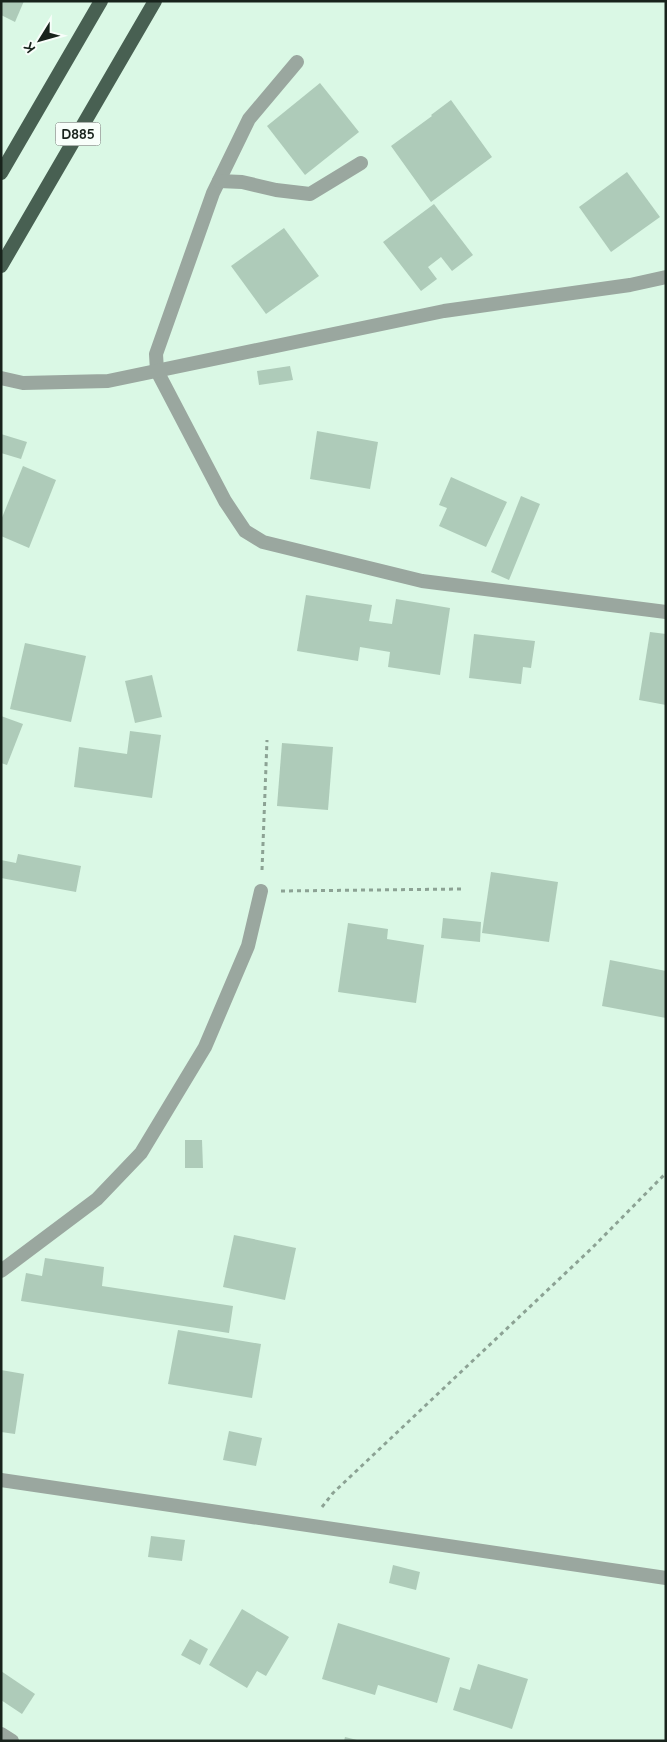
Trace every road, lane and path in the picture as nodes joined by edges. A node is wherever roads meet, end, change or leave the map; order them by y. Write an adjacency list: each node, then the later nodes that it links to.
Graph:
1 (101, 1): 5 (highway, D885)
2 (155, 1): 7 (highway, D885)
3 (297, 62): 6 (street)
4 (361, 163): 6 (street)
5 (1, 173)
6 (219, 181): 9 (street)
7 (1, 266)
8 (666, 277): 9 (street)
9 (157, 371): 10 (street); 11 (street)
10 (1, 378)
11 (666, 612)
12 (266, 740): 14 (path)
13 (461, 889): 14 (path)
14 (261, 891): 16 (street)
15 (666, 1173): 18 (path)
16 (1, 1271)
17 (1, 1480): 18 (street)
18 (314, 1526): 19 (street)
19 (666, 1578)
20 (1, 1734): 21 (street)
21 (12, 1741)

